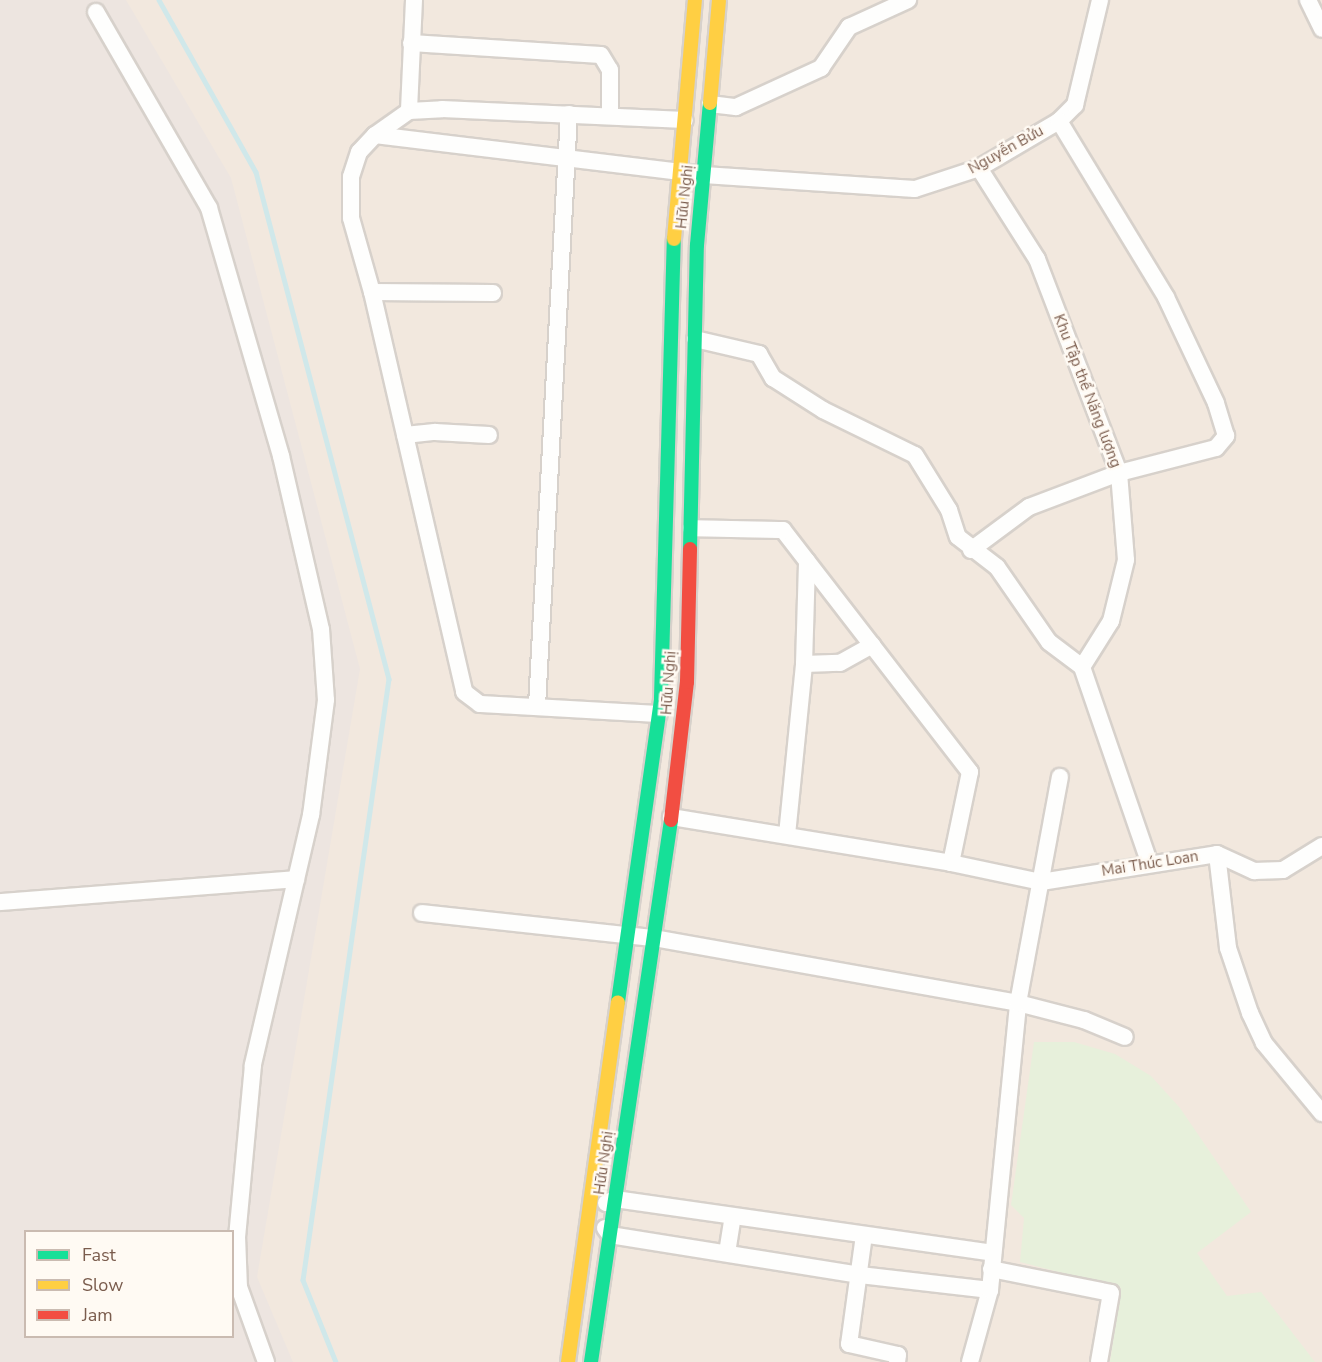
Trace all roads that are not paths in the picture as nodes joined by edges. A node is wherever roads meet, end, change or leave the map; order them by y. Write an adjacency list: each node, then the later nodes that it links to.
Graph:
1 (414, 0): 9 (street)
2 (695, 0): 14 (main road, Hữu Nghị)
3 (719, 0): 10 (main road, Hữu Nghị)
4 (908, 0): 10 (street)
5 (1100, 0): 15 (street, Nguyễn Bửu)
6 (1308, 0): 8 (street)
7 (96, 12): 44 (street)
8 (1322, 29)
9 (411, 43): 11 (street); 13 (street)
10 (710, 104): 20 (main road, Hữu Nghị)
11 (409, 111): 12 (street); 16 (street)
12 (569, 114): 13 (street); 17 (street)
13 (610, 116): 14 (street)
14 (685, 120): 19 (main road, Hữu Nghị)
15 (1059, 120): 18 (street, Nguyễn Bửu); 26 (street)
16 (375, 135): 17 (street, Nguyễn Bửu); 21 (street)
17 (567, 158): 19 (street, Nguyễn Bửu); 33 (street)
18 (980, 168): 20 (street, Nguyễn Bửu); 26 (street, Khu Tập thể Năng lượng)
19 (680, 172): 20 (street, Nguyễn Bửu); 34 (main road, Hữu Nghị)
20 (704, 175): 23 (main road, Hữu Nghị)
21 (372, 292): 22 (street); 24 (street)
22 (493, 293)
23 (695, 339): 27 (main road, Hữu Nghị); 28 (street)
24 (405, 435): 25 (street); 33 (street)
25 (489, 435)
26 (1119, 473): 28 (street); 32 (street, Khu Tập thể Năng lượng)
27 (691, 528): 29 (street); 36 (main road, Hữu Nghị)
28 (971, 550): 32 (street)
29 (807, 561): 30 (street); 31 (street)
30 (872, 645): 31 (street); 42 (street)
31 (804, 664): 39 (street)
32 (1082, 667): 43 (street)
33 (537, 706): 34 (street)
34 (659, 714): 35 (main road, Hữu Nghị)
35 (651, 771): 36 (main road); 48 (main road, Hữu Nghị)
36 (678, 772): 38 (main road, Hữu Nghị)
37 (1060, 777): 45 (street)
38 (671, 817): 39 (street); 49 (main road, Hữu Nghị)
39 (787, 835): 42 (street)
40 (1322, 846): 41 (street, Mai Thúc Loan)
41 (1217, 854): 43 (street, Mai Thúc Loan); 52 (street)
42 (951, 863): 45 (street)
43 (1150, 864): 45 (street, Mai Thúc Loan)
44 (296, 879): 46 (street); 63 (street)
45 (1041, 882): 50 (street)
46 (0, 902)
47 (422, 913): 48 (street)
48 (630, 935): 49 (street); 54 (main road, Hữu Nghị)
49 (654, 938): 50 (street); 53 (main road, Hữu Nghị)
50 (1018, 1003): 51 (street); 59 (street)
51 (1125, 1036)
52 (1322, 1113)
53 (615, 1199): 54 (street); 55 (street); 56 (main road, Hữu Nghị)
54 (590, 1209): 56 (street); 64 (main road, Hữu Nghị)
55 (733, 1216): 57 (street); 58 (street)
56 (610, 1235): 58 (street); 62 (main road, Hữu Nghị)
57 (864, 1235): 59 (street); 60 (street)
58 (727, 1253): 60 (street)
59 (992, 1261): 61 (street); 67 (street)
60 (860, 1275): 61 (street); 65 (street)
61 (990, 1290): 66 (street)
62 (595, 1361)
63 (266, 1362)
64 (568, 1362)
65 (897, 1362)
66 (970, 1362)
67 (1099, 1362)

